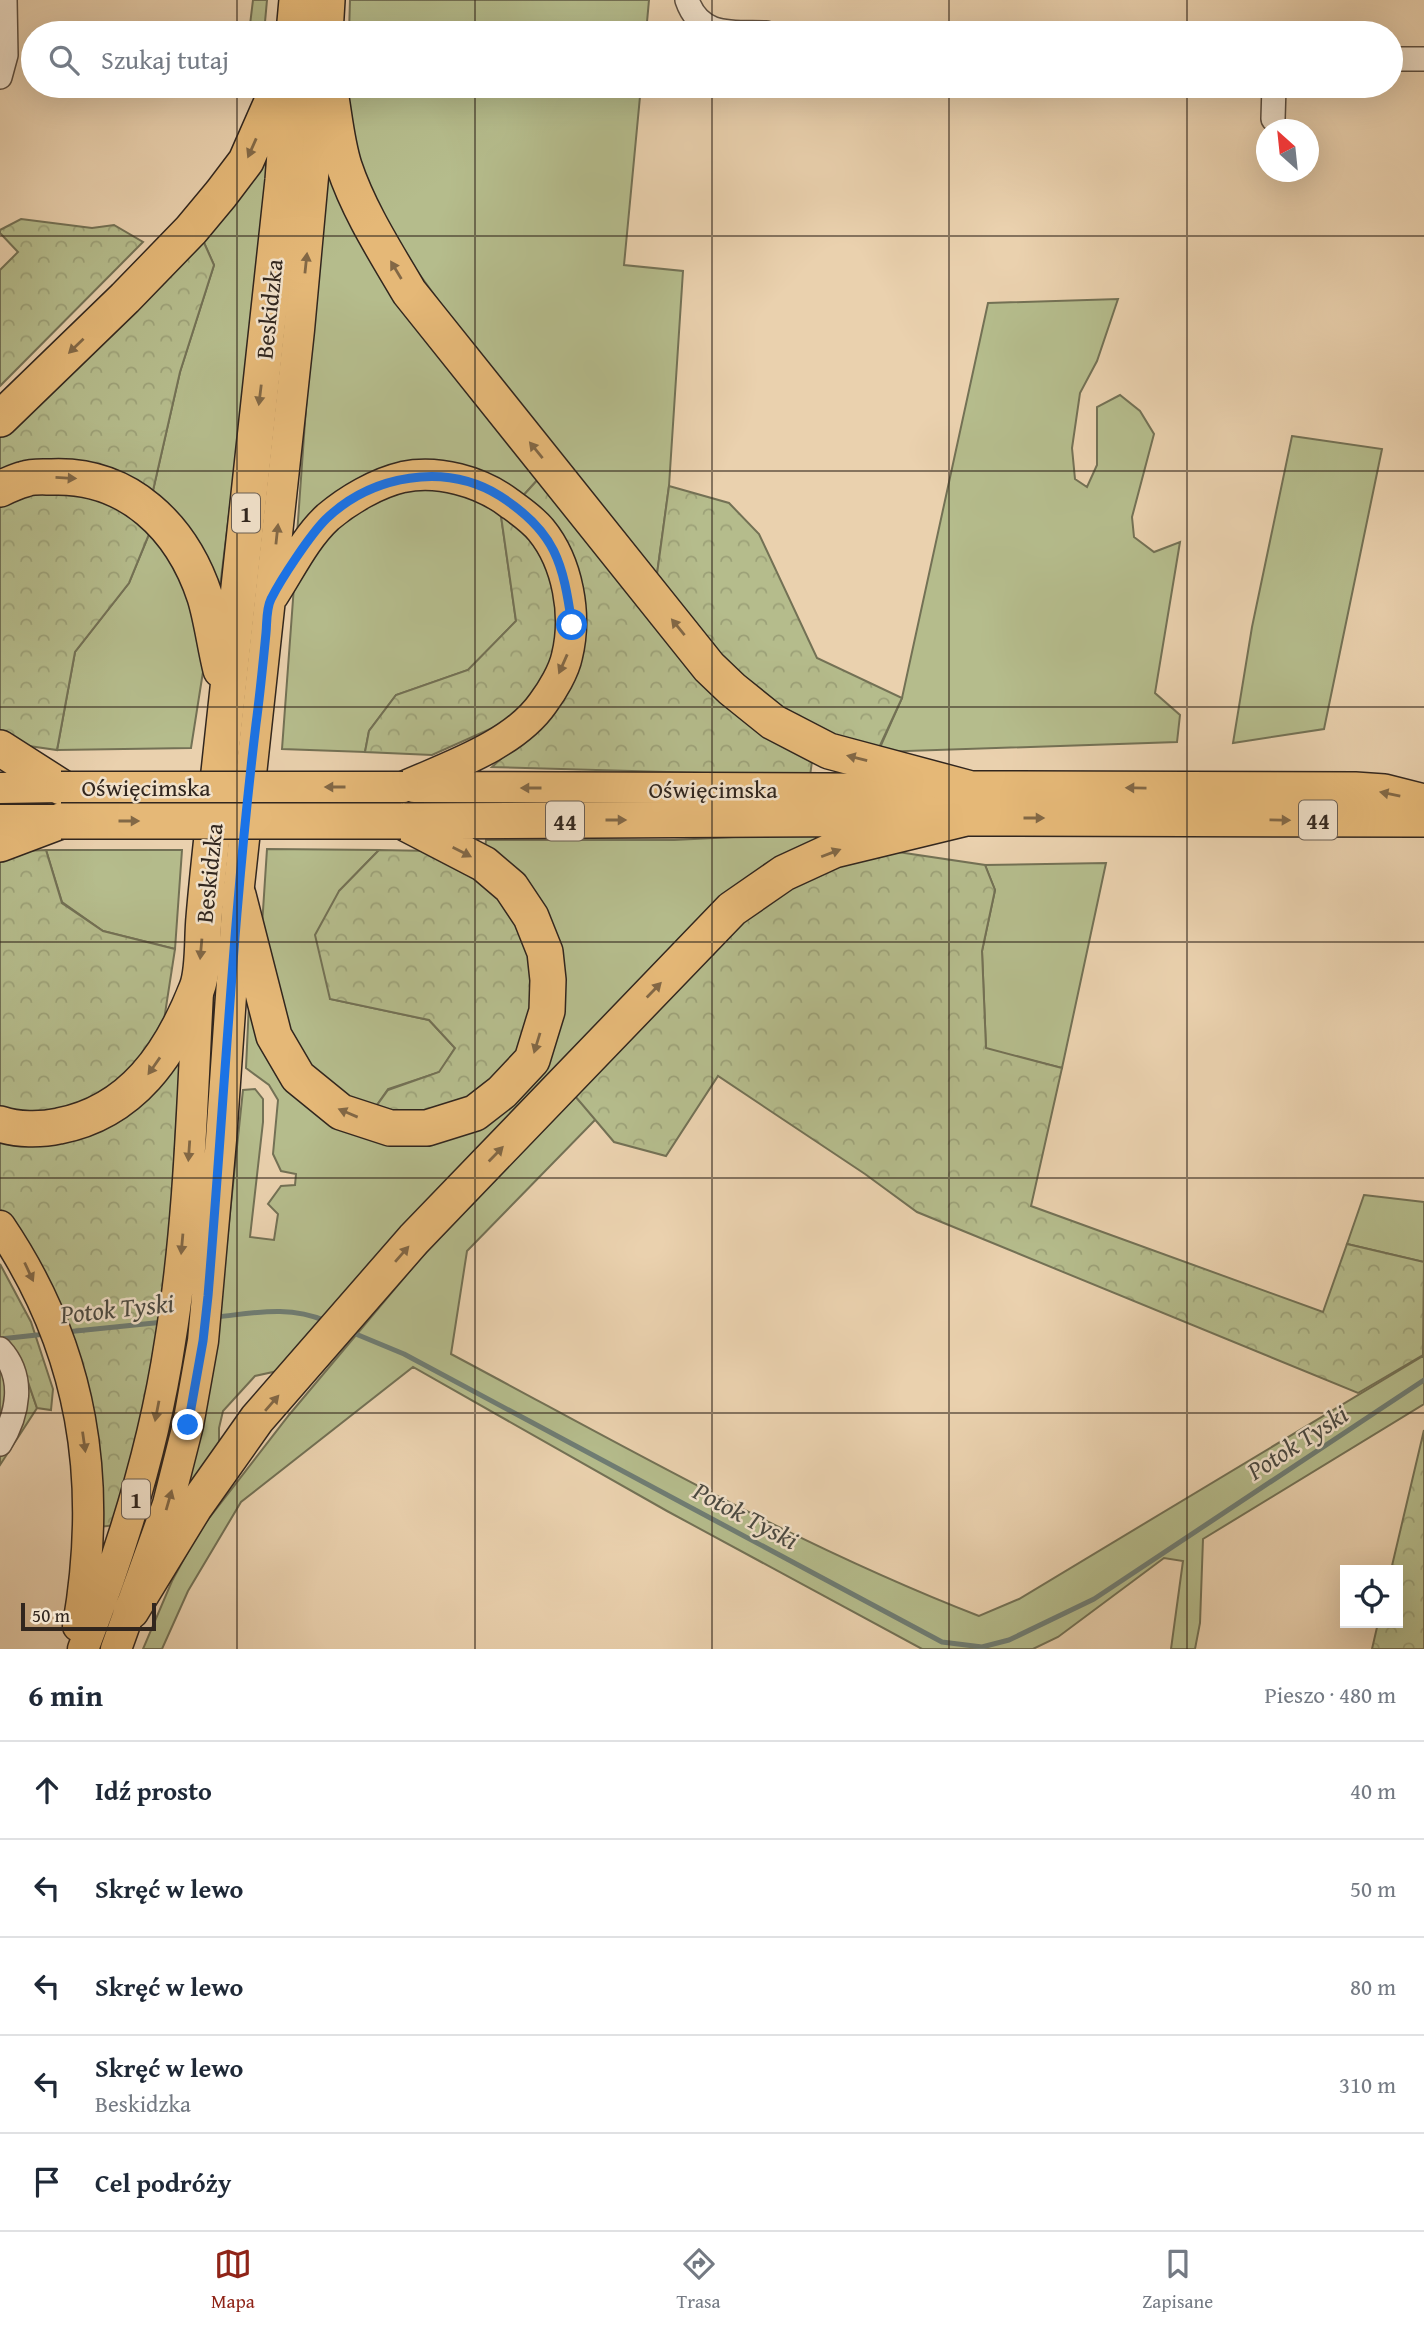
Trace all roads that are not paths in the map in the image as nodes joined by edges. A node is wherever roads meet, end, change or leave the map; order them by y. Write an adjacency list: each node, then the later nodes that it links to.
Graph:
1 (5, 0): 10 (street)
2 (297, 0): 5 (highway)
3 (327, 0): 6 (highway)
4 (687, 0): 7 (street)
5 (295, 21)
6 (326, 21)
7 (698, 21)
8 (1403, 59): 9 (street)
9 (1424, 59)
10 (0, 77)
11 (274, 98): 17 (highway, one-way to 17)
12 (289, 98): 20 (highway, Beskidzka / 1, one-way to 20)
13 (321, 98): 19 (main road, Beskidzka / 1, one-way to 13)
14 (331, 98): 24 (highway, one-way to 14)
15 (1274, 98): 16 (street)
16 (1273, 119)
17 (0, 419)
18 (0, 489): 20 (highway, one-way to 20)
19 (269, 602): 26 (main road, one-way to 26); 30 (main road, Beskidzka / 1)
20 (227, 699): 31 (highway, Beskidzka / 1, one-way to 31)
21 (0, 748): 25 (highway)
22 (0, 788): 25 (main road, Oświęcimska / 44)
23 (1424, 802): 24 (highway, Oświęcimska / 44, one-way to 24)
24 (968, 803): 26 (highway, Oświęcimska / 44); 27 (highway, Oświęcimska / 44, one-way to 27); 36 (highway, one-way to 24)
25 (61, 804): 26 (highway, Oświęcimska / 44, bridge); 28 (main road, Oświęcimska / 44); 29 (highway)
26 (402, 804): 30 (highway, one-way to 30)
27 (1424, 819)
28 (0, 820)
29 (0, 844)
30 (238, 895): 36 (main road, Beskidzka / 1, one-way to 30)
31 (198, 985): 32 (highway, one-way to 32); 38 (main road, Beskidzka / 1, one-way to 38)
32 (0, 1124)
33 (0, 1226): 37 (main road, one-way to 37)
34 (2, 1352): 35 (street)
35 (0, 1444)
36 (131, 1611): 39 (main road, Beskidzka / 1)
37 (74, 1649)
38 (83, 1649)
39 (116, 1649)

